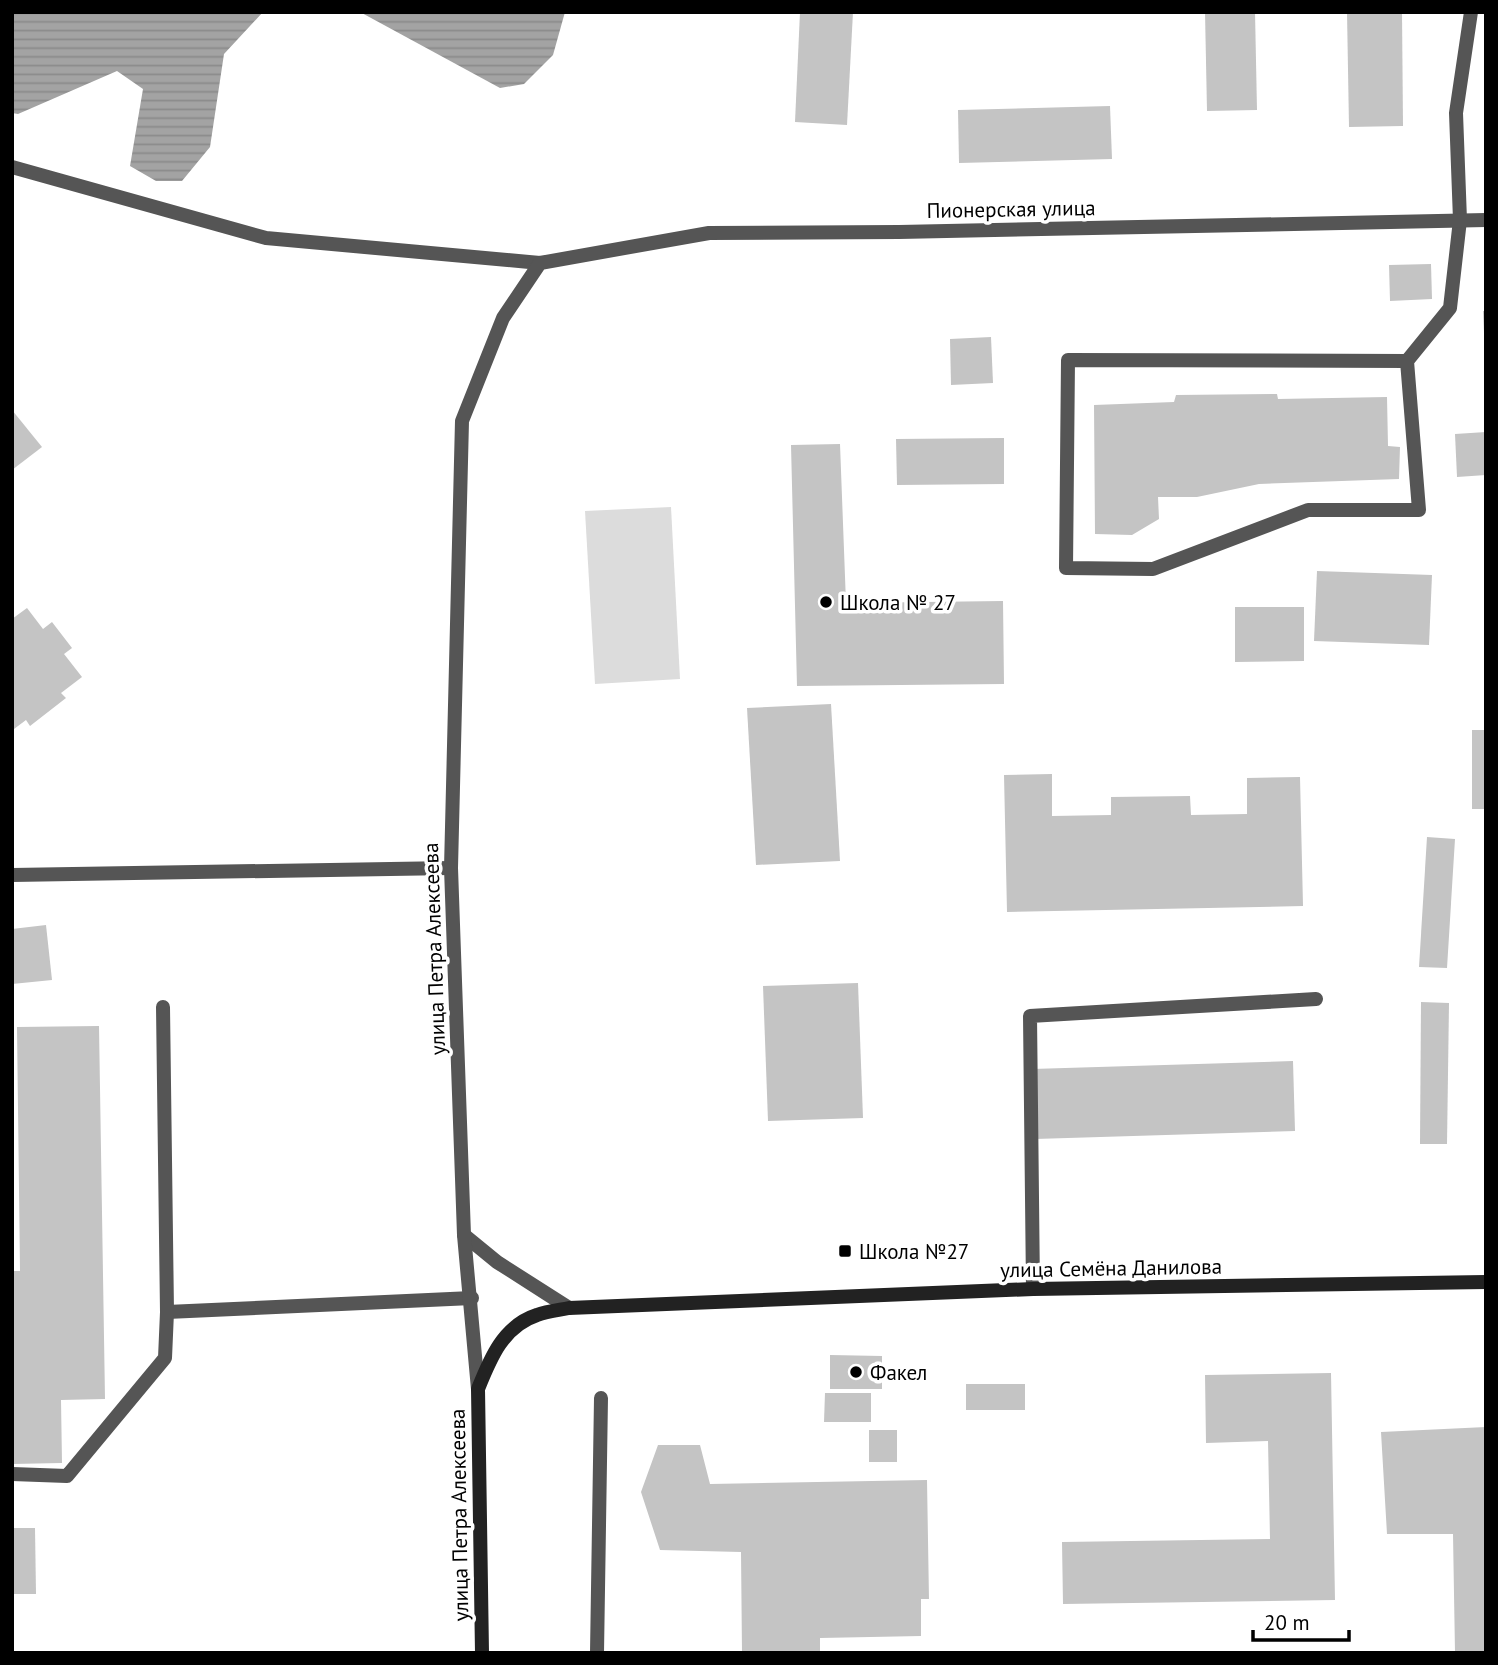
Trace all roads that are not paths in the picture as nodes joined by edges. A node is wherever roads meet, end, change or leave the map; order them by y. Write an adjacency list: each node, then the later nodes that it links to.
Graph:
1 (1471, 12): 3 (street)
2 (12, 167): 5 (street, Пионерская улица)
3 (1460, 220): 4 (street, Пионерская улица); 5 (street, Пионерская улица); 6 (street)
4 (1486, 220)
5 (540, 263): 7 (street, улица Петра Алексеева)
6 (1407, 361): 6 (street)
7 (451, 868): 8 (street); 11 (street, улица Петра Алексеева)
8 (12, 875)
9 (1316, 999): 13 (street)
10 (163, 1007): 16 (street)
11 (464, 1235): 14 (street, улица Петра Алексеева); 15 (street)
12 (1486, 1282): 13 (street, улица Семёна Данилова)
13 (1033, 1289): 15 (street, улица Семёна Данилова)
14 (472, 1298): 16 (street); 17 (street, улица Петра Алексеева)
15 (569, 1308): 17 (street, улица Семёна Данилова)
16 (167, 1312): 19 (street)
17 (478, 1389): 20 (street, улица Петра Алексеева)
18 (601, 1398): 21 (street)
19 (12, 1474)
20 (482, 1653)
21 (597, 1653)

